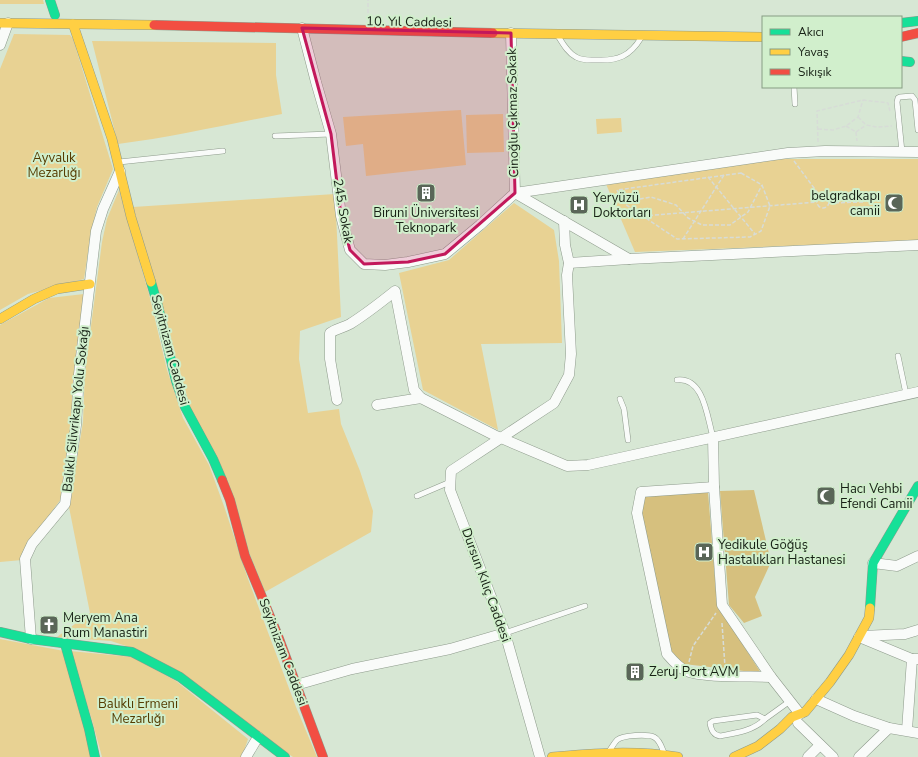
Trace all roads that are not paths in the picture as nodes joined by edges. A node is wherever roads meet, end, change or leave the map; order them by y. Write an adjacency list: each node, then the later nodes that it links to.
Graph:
1 (50, 0): 3 (main road)
2 (21, 14): 3 (main road, 10. Yıl Caddesi)
3 (55, 15): 7 (main road); 8 (main road); 11 (main road, 10. Yıl Caddesi)
4 (917, 21): 6 (main road); 9 (main road)
5 (4, 23): 7 (main road, 10. Yıl Caddesi); 18 (street)
6 (902, 23)
7 (62, 24): 8 (main road, 10. Yıl Caddesi)
8 (73, 24): 10 (main road, 10. Yıl Caddesi); 29 (main road, Seyitnizam Caddesi)
9 (902, 27)
10 (302, 28): 12 (main road, 10. Yıl Caddesi); 24 (street, 245. Sokak)
11 (762, 29)
12 (512, 33): 14 (main road, 10. Yıl Caddesi); 30 (street, Cinoğlu Çıkmaz Sokak)
13 (918, 33): 17 (main road)
14 (557, 34): 15 (main road, 10. Yıl Caddesi); 15 (lane)
15 (642, 35): 16 (main road, 10. Yıl Caddesi)
16 (762, 37)
17 (902, 37)
18 (0, 45)
19 (906, 61): 20 (main road)
20 (918, 68)
21 (794, 88): 22 (lane)
22 (795, 104)
23 (918, 130): 27 (lane)
24 (331, 134): 25 (lane); 30 (street, 245. Sokak)
25 (275, 136)
26 (223, 151): 29 (lane)
27 (902, 152): 28 (street); 30 (street)
28 (918, 152)
29 (119, 167): 35 (street, Balıklı Silivrikapı Yolu Sokağı); 65 (main road, Seyitnizam Caddesi)
30 (515, 193): 31 (street)
31 (564, 221): 33 (street); 34 (street)
32 (918, 245): 33 (street)
33 (629, 259): 34 (street)
34 (570, 263): 46 (street)
35 (90, 284): 36 (main road); 61 (street, Balıklı Silivrikapı Yolu Sokağı)
36 (0, 319)
37 (898, 356): 40 (lane)
38 (677, 380): 45 (lane)
39 (918, 392): 40 (street)
40 (906, 394): 45 (street)
41 (421, 398): 43 (street); 44 (street); 46 (street)
42 (620, 399): 47 (lane)
43 (337, 400)
44 (376, 405)
45 (713, 437): 46 (street); 50 (street)
46 (500, 438): 48 (street)
47 (628, 440)
48 (450, 482): 51 (lane); 59 (street, Dursun Kılıç Caddesi)
49 (918, 486): 53 (main road)
50 (714, 487): 64 (street); 64 (street)
51 (417, 496)
52 (918, 506): 53 (main road)
53 (900, 520): 55 (main road)
54 (918, 556): 55 (street)
55 (873, 563): 60 (main road)
56 (585, 606): 59 (lane)
57 (918, 630): 60 (street)
58 (0, 632): 61 (main road)
59 (505, 633): 65 (street); 82 (street, Dursun Kılıç Caddesi)
60 (859, 637): 63 (street); 66 (main road)
61 (31, 638): 62 (main road)
62 (65, 644): 73 (main road); 78 (main road)
63 (915, 659): 71 (street)
64 (771, 677): 67 (street)
65 (296, 685): 81 (main road, Seyitnizam Caddesi)
66 (816, 699): 68 (main road); 70 (street)
67 (790, 701): 68 (street); 69 (lane)
68 (799, 718): 74 (street); 85 (main road); 86 (main road)
69 (764, 719): 69 (lane)
70 (889, 728): 71 (street); 89 (street)
71 (907, 730): 72 (street)
72 (918, 733)
73 (258, 737): 79 (street); 80 (main road)
74 (820, 745): 87 (street); 88 (street)
75 (609, 752): 76 (lane); 77 (main road); 83 (main road)
76 (665, 754): 77 (main road); 84 (main road)
77 (648, 755)
78 (95, 757)
79 (246, 757)
80 (285, 757)
81 (323, 757)
82 (540, 757)
83 (552, 757)
84 (678, 757)
85 (734, 757)
86 (752, 757)
87 (808, 757)
88 (833, 757)
89 (859, 757)

